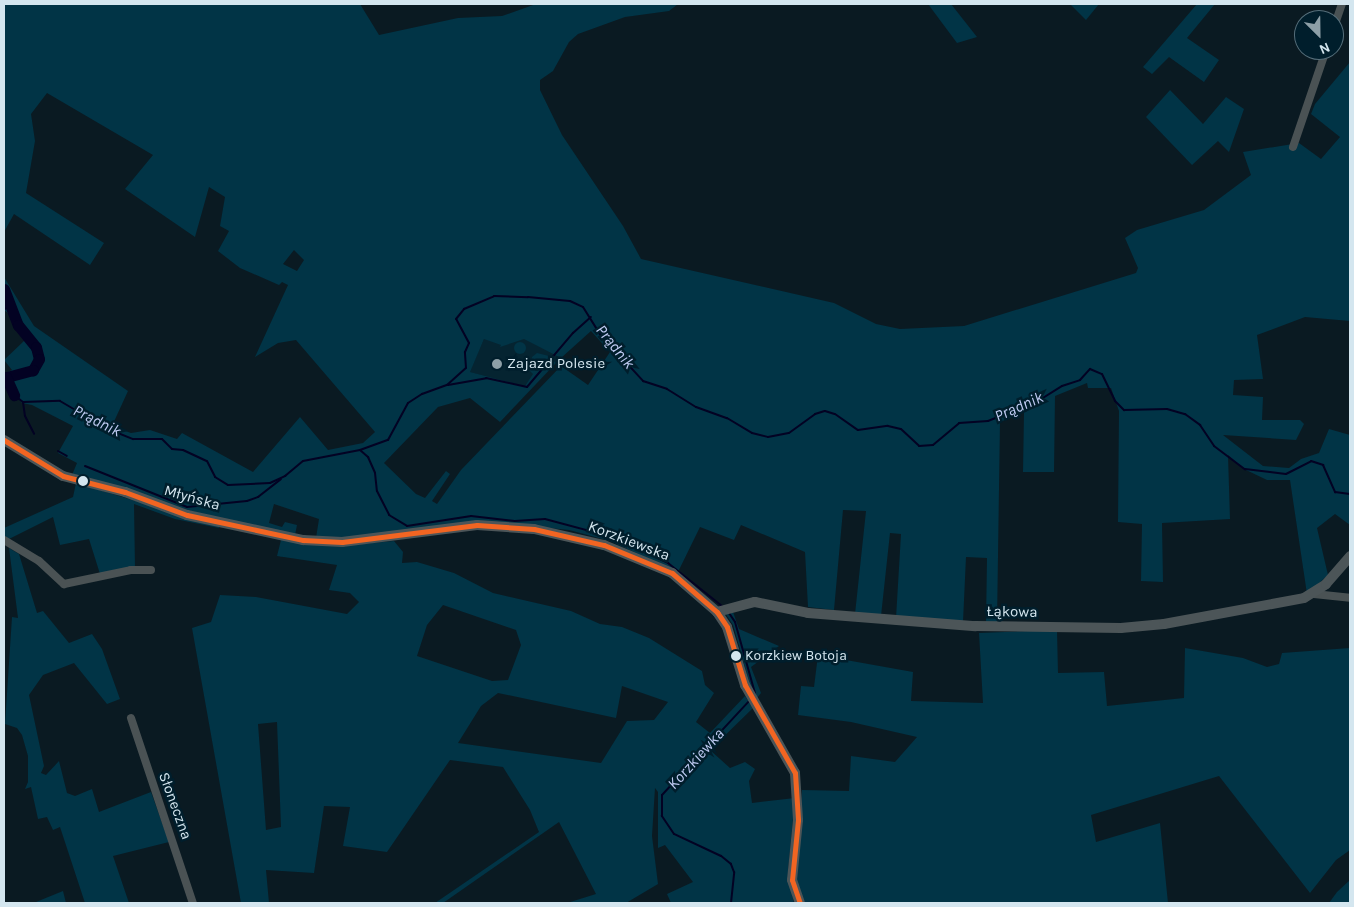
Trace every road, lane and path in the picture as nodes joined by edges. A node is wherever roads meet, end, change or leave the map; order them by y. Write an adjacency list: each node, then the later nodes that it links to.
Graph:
1 (1323, 60): 2 (street)
2 (1293, 147)
3 (4, 440): 4 (street, Młyńska)
4 (384, 539): 10 (street, Korzkiewska)
5 (4, 540): 7 (street)
6 (1350, 556): 8 (street)
7 (151, 570)
8 (1310, 595): 9 (street); 10 (street, Łąkowa)
9 (1350, 598)
10 (717, 612): 13 (street, Korzkiewska)
11 (131, 718): 12 (street, Słoneczna)
12 (192, 903)
13 (800, 903)

